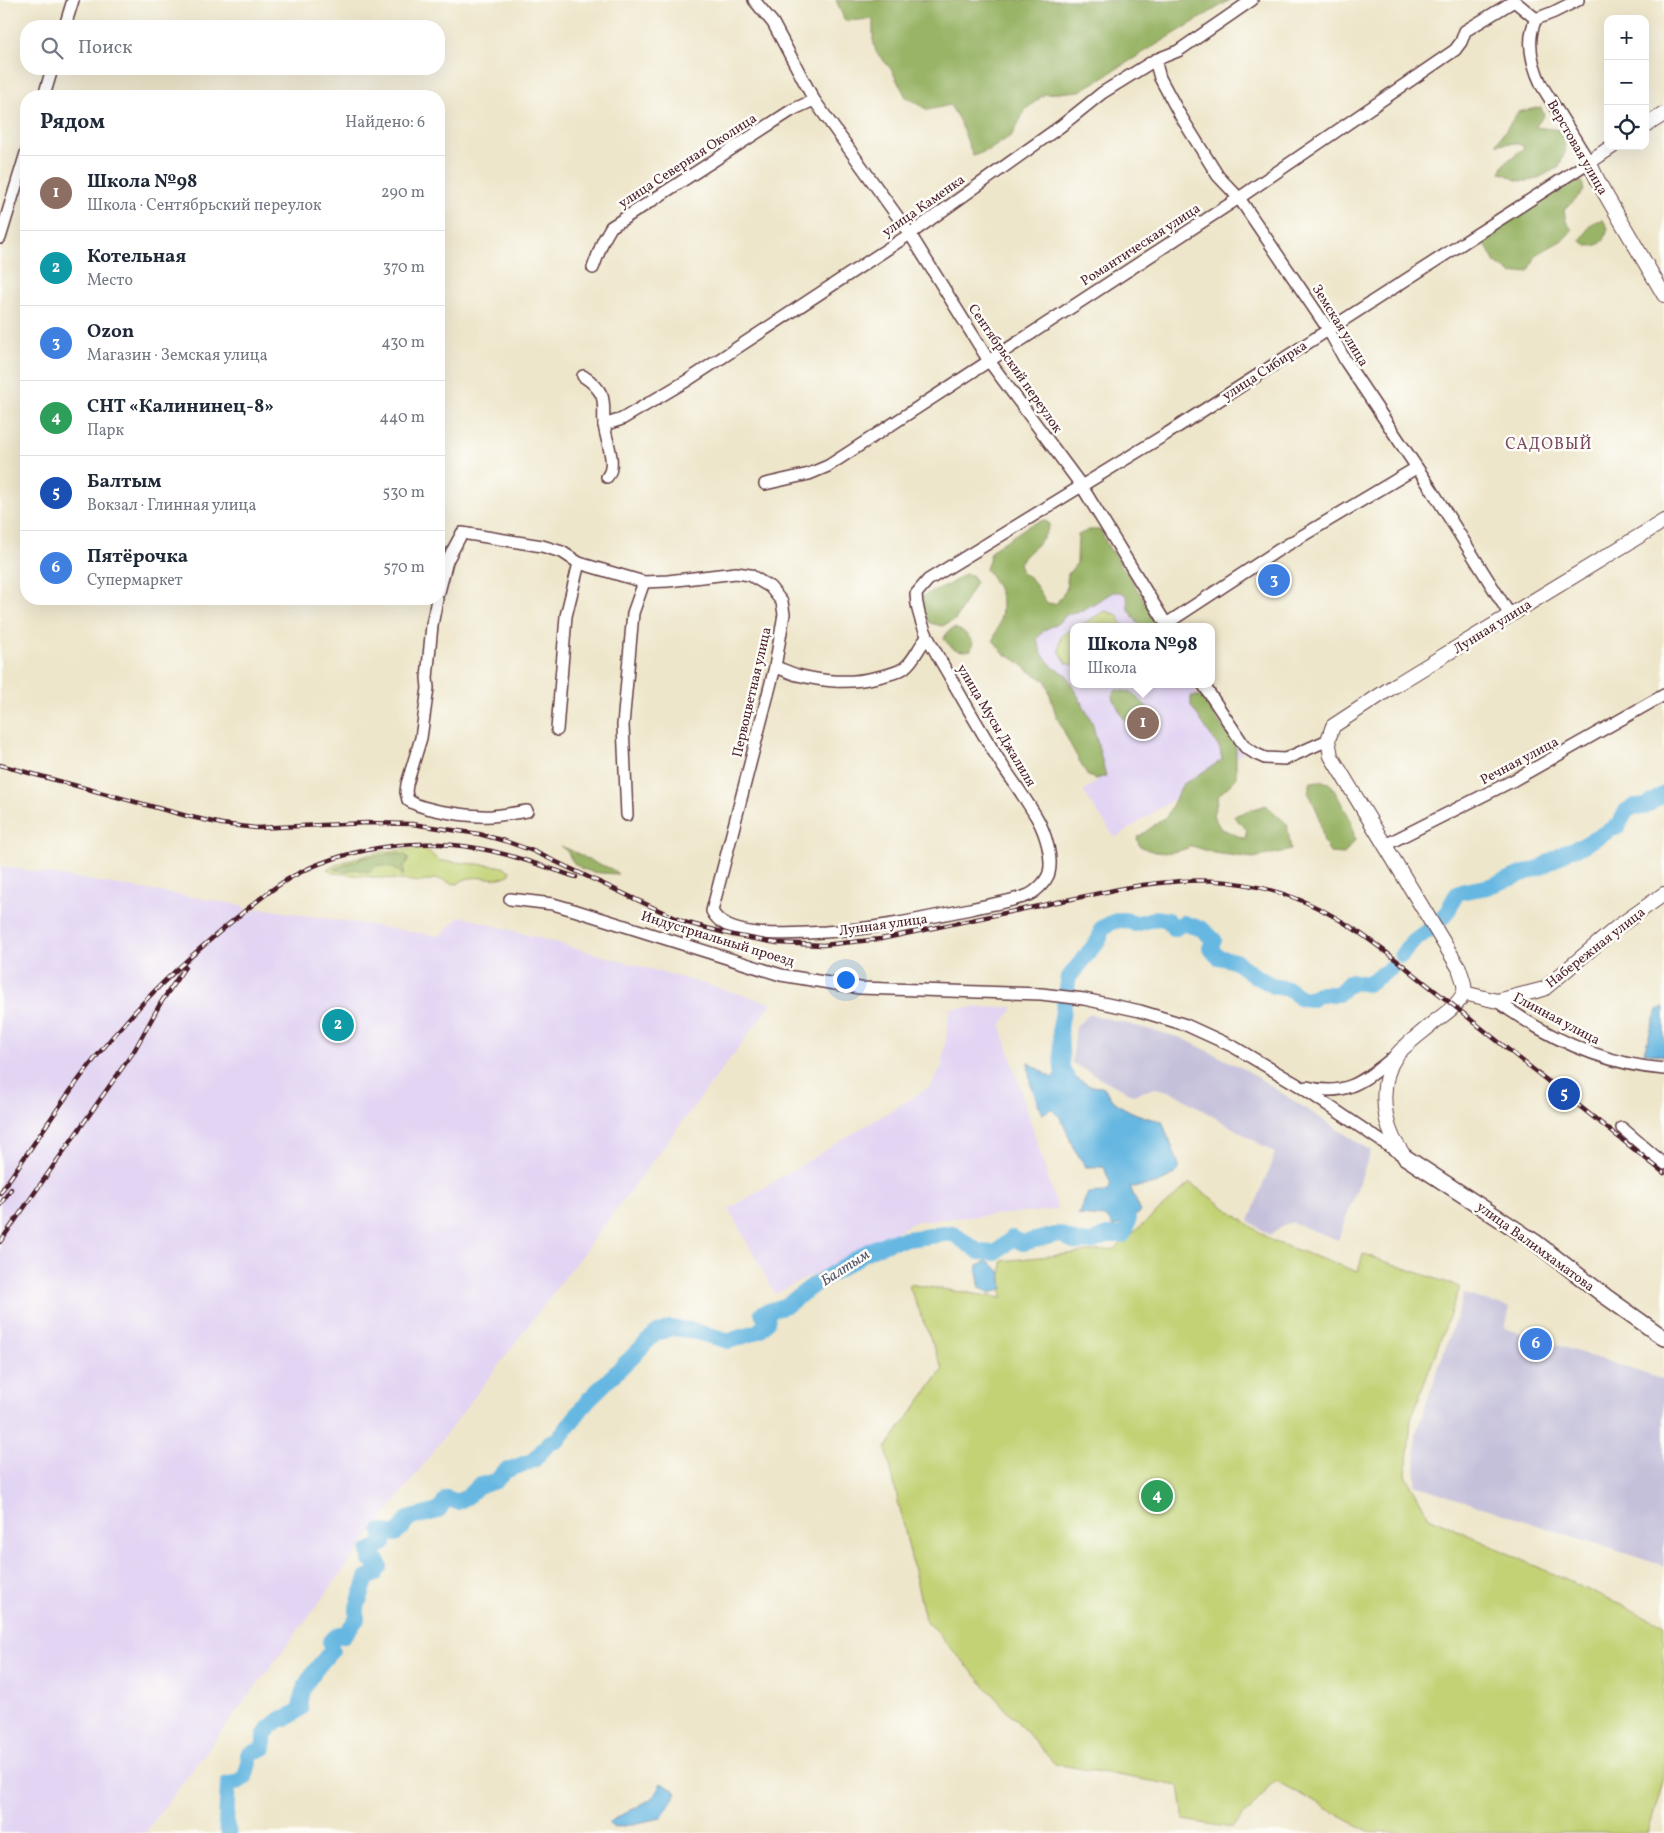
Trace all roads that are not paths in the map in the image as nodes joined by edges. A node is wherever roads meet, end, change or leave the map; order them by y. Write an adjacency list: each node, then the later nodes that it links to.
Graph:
1 (73, 0): 7 (street)
2 (754, 0): 11 (street, Сентябрьский переулок)
3 (1252, 0): 8 (street, улица Каменка)
4 (1578, 0): 6 (street)
5 (1513, 1): 6 (street); 17 (street, Романтическая улица)
6 (1536, 19): 15 (street, Верстовая улица)
7 (67, 20)
8 (1155, 60): 17 (street, Земская улица); 18 (street, улица Каменка)
9 (50, 75): 10 (street)
10 (46, 90)
11 (816, 102): 18 (street, Сентябрьский переулок); 20 (street, улица Северная Околица)
12 (1664, 114): 13 (street)
13 (1649, 123)
14 (1607, 150): 15 (street, улица Сибирка)
15 (1589, 162): 21 (street, Верстовая улица); 22 (street, улица Сибирка)
16 (20, 173): 19 (street)
17 (1239, 198): 22 (street, Земская улица); 23 (street, Романтическая улица)
18 (910, 234): 23 (street, Сентябрьский переулок); 25 (street, улица Каменка)
19 (0, 238)
20 (593, 268)
21 (1664, 294)
22 (1328, 329): 26 (street, Земская улица); 29 (street, улица Сибирка)
23 (989, 361): 28 (street, Романтическая улица); 29 (street, Сентябрьский переулок)
24 (584, 376): 25 (street)
25 (604, 425): 27 (street)
26 (1416, 468): 36 (street, Земская улица); 38 (street)
27 (607, 477)
28 (765, 484)
29 (1081, 485): 34 (street, улица Сибирка); 37 (street, Сентябрьский переулок)
30 (1664, 520): 36 (street, Лунная улица)
31 (579, 563): 32 (street, Первоцветная улица); 33 (street, Первоцветная улица); 43 (street)
32 (445, 568)
33 (644, 582): 40 (street, Первоцветная улица); 46 (street)
34 (916, 594): 39 (street, улица Мусы Джалиля)
35 (436, 605): 45 (street)
36 (1510, 615): 44 (street, Лунная улица)
37 (1166, 623)
38 (1170, 623)
39 (927, 638): 40 (street); 48 (street, улица Мусы Джалиля)
40 (776, 667): 51 (street, Первоцветная улица)
41 (1205, 688): 44 (street)
42 (1664, 695): 47 (street, Речная улица)
43 (557, 730)
44 (1328, 740): 47 (street)
45 (527, 811)
46 (627, 815)
47 (1385, 845): 52 (street)
48 (1049, 872): 51 (street, Лунная улица)
49 (1664, 894): 53 (street, Набережная улица)
50 (510, 899): 56 (street, Индустриальный проезд)
51 (712, 911)
52 (1464, 993): 53 (street, Набережная улица); 54 (street)
53 (1497, 1001): 55 (street, Глинная улица)
54 (1396, 1056): 56 (street); 58 (street)
55 (1664, 1069)
56 (1298, 1085): 58 (street, Индустриальный проезд)
57 (1622, 1128): 59 (street)
58 (1406, 1157): 60 (main road, улица Валимхаматова)
59 (1664, 1164)
60 (1664, 1338)

